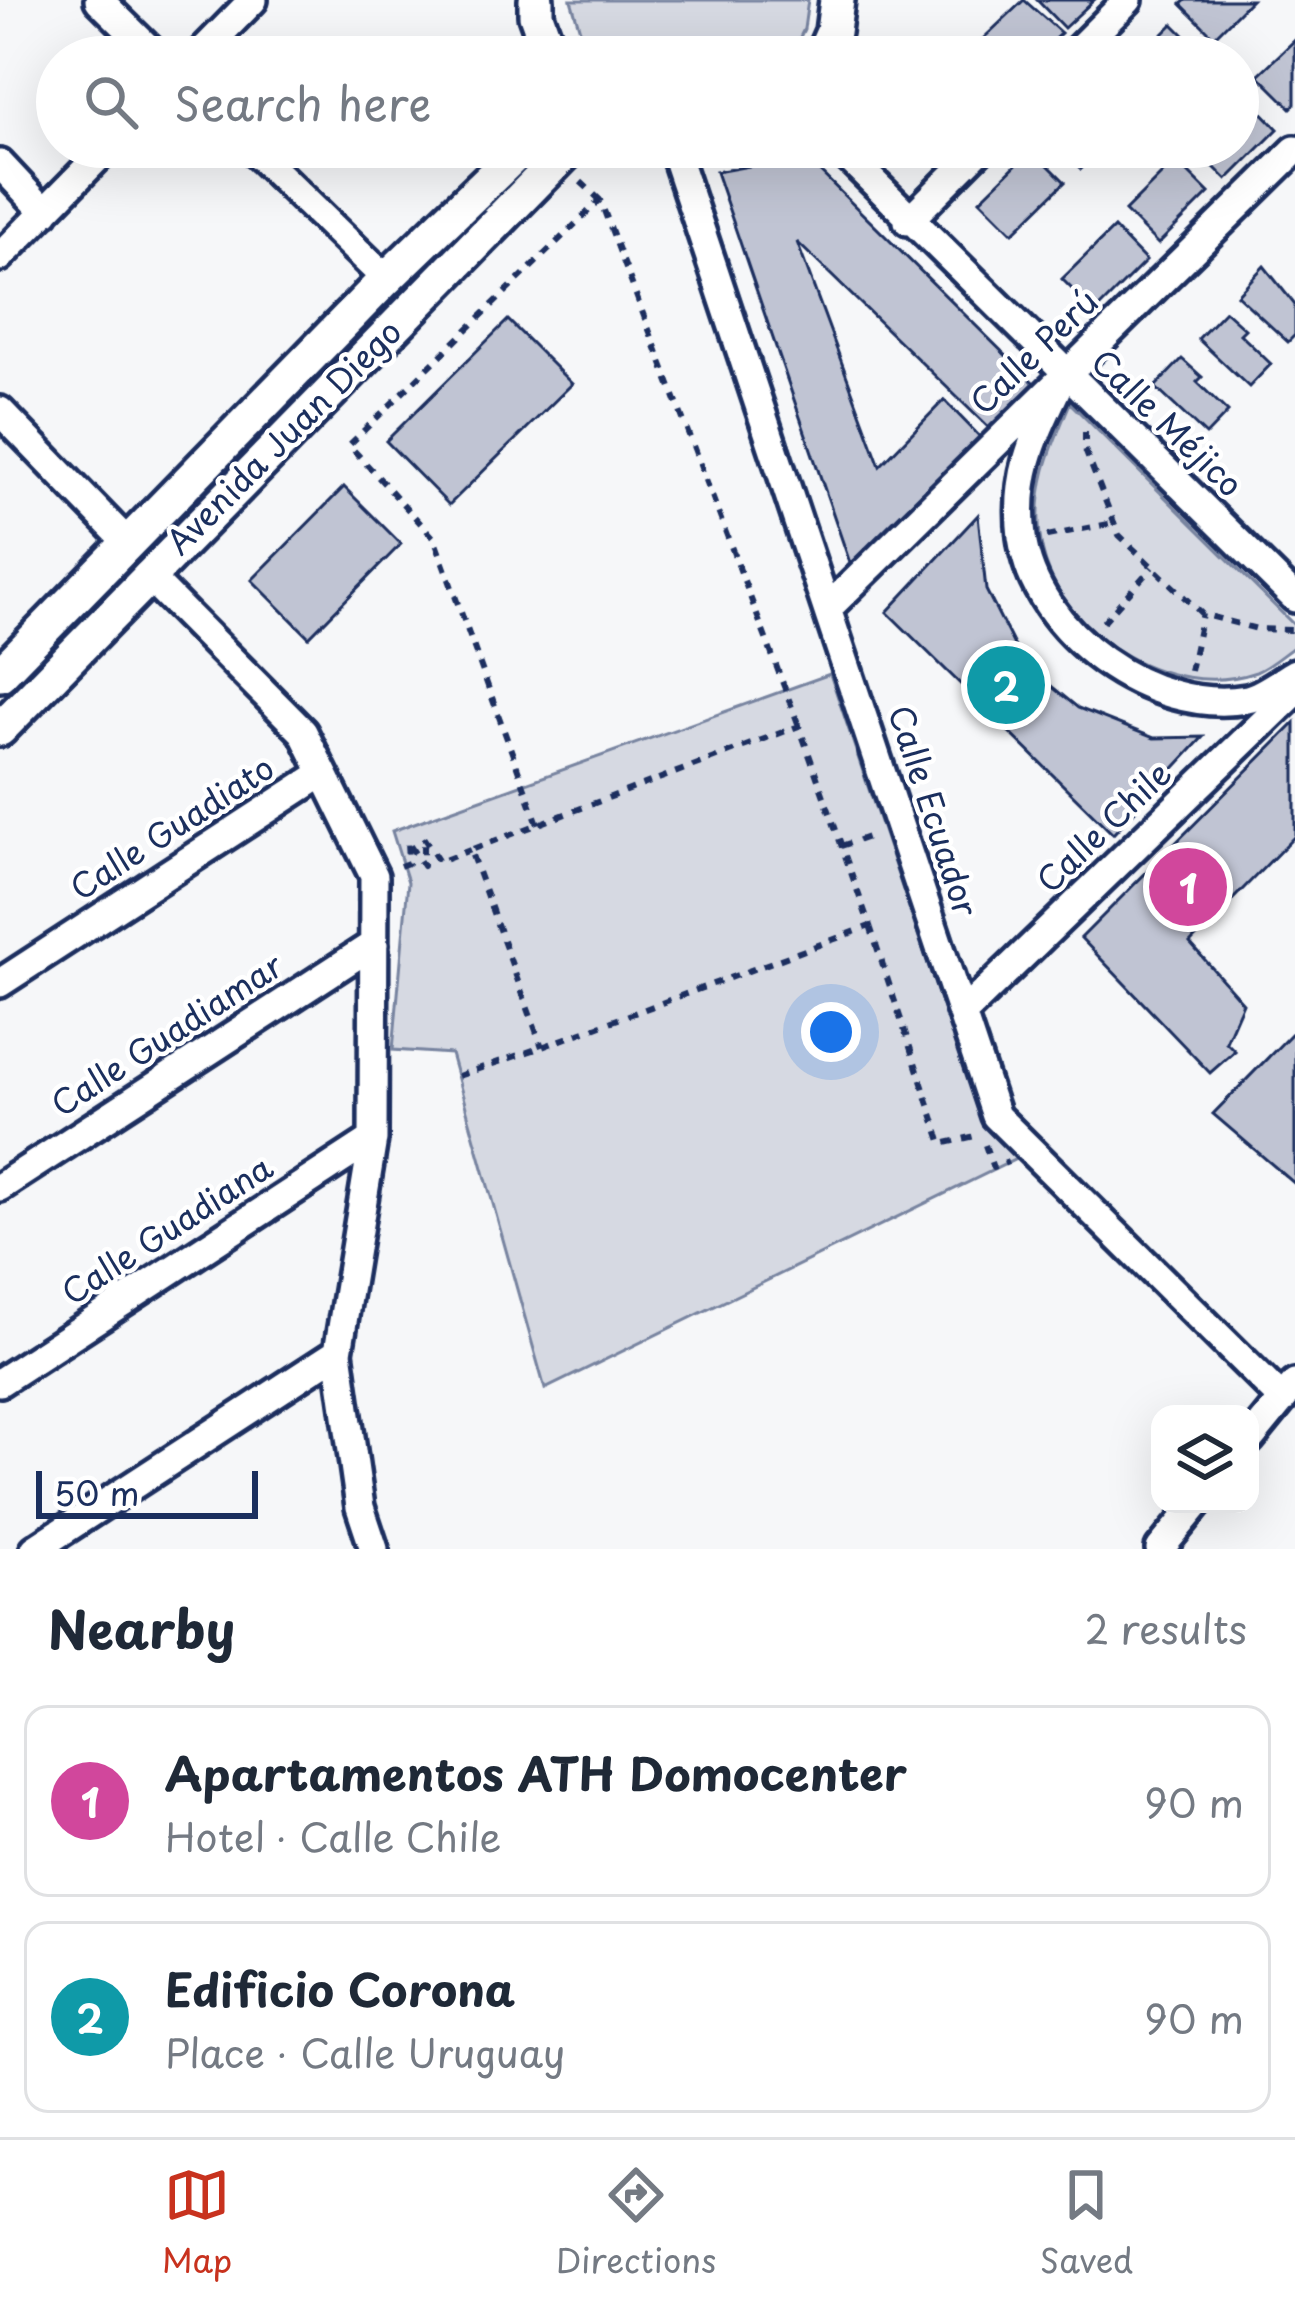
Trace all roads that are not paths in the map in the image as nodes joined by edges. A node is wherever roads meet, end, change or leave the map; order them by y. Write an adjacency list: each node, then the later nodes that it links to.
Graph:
1 (99, 0): 6 (street)
2 (253, 0): 7 (street)
3 (536, 0): 8 (street)
4 (837, 0): 9 (street)
5 (1128, 0): 10 (street)
6 (136, 36)
7 (218, 36)
8 (544, 36)
9 (831, 36)
10 (1092, 36)
11 (1295, 151): 24 (street, Calle Perú)
12 (0, 164): 20 (street)
13 (88, 168): 20 (street)
14 (272, 168): 23 (street)
15 (501, 168): 23 (street, Avenida Juan Diego)
16 (564, 168): 27 (street, Avenida Juan Diego)
17 (680, 168): 29 (street, Calle Ecuador)
18 (858, 168): 21 (street, Calle Méjico)
19 (961, 168): 21 (street)
20 (44, 212): 22 (street)
21 (908, 221): 24 (street, Calle Méjico)
22 (0, 257)
23 (386, 279): 26 (street, Avenida Juan Diego)
24 (1074, 383): 28 (street, Calle Méjico); 29 (street, Calle Perú); 30 (street)
25 (0, 411): 26 (street)
26 (127, 542): 31 (street, Avenida Juan Diego)
27 (147, 575): 33 (street, Avenida Juan Diego); 34 (street)
28 (1295, 598)
29 (827, 609): 37 (street, Calle Ecuador)
30 (1295, 673)
31 (0, 674)
32 (1295, 692): 37 (street, Calle Chile)
33 (0, 729)
34 (323, 773): 35 (street); 36 (street, Calle Guadiato)
35 (374, 944): 38 (street); 39 (street, Calle Guadiamar)
36 (0, 983)
37 (962, 1014): 42 (street, Calle Ecuador)
38 (373, 1139): 40 (street); 41 (street, Calle Guadiana)
39 (0, 1187)
40 (338, 1352): 45 (street); 46 (street)
41 (0, 1382)
42 (1289, 1391): 43 (street)
43 (1259, 1428)
44 (1190, 1513): 47 (street)
45 (35, 1549)
46 (374, 1549)
47 (1160, 1549)

